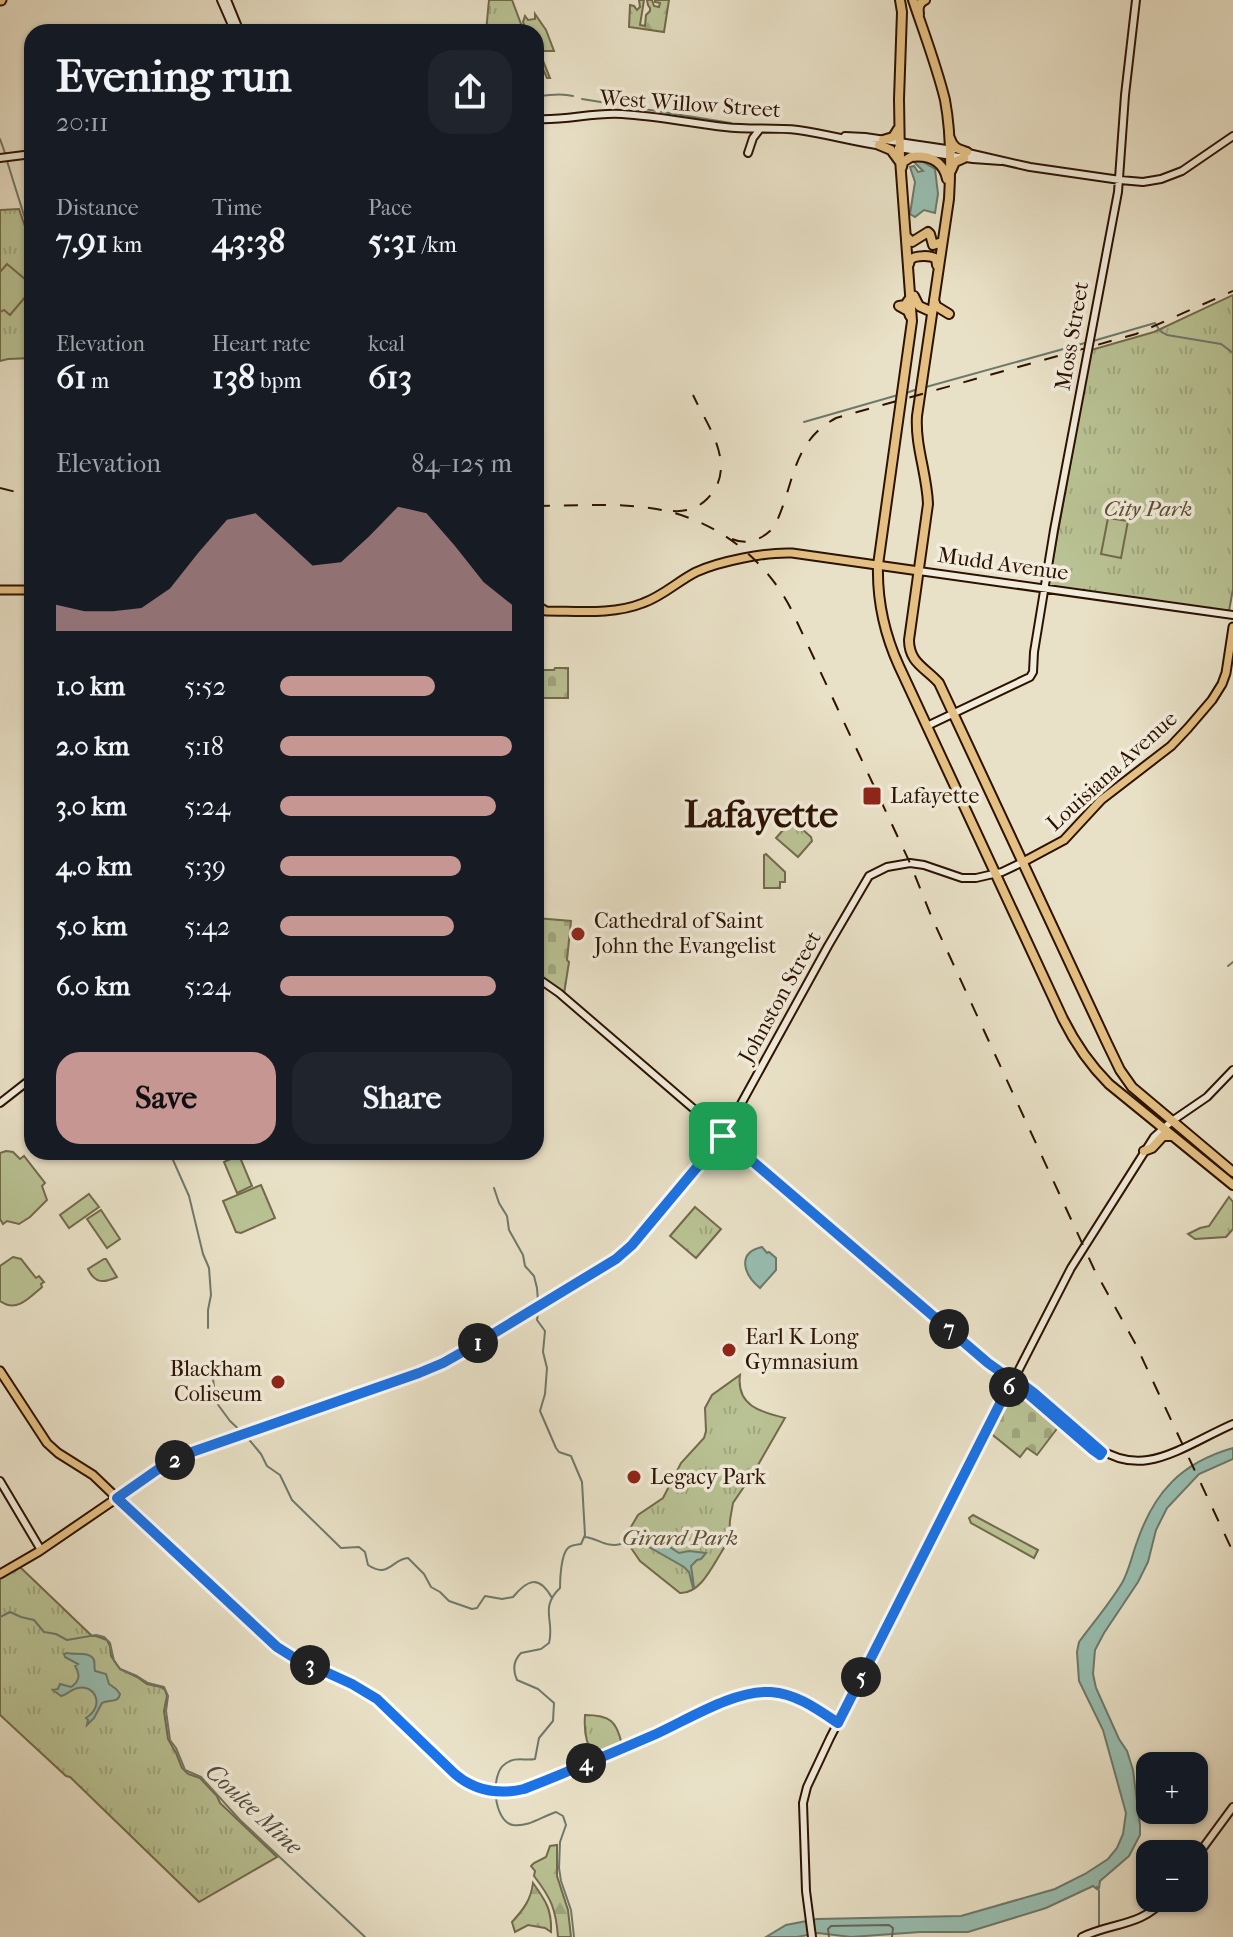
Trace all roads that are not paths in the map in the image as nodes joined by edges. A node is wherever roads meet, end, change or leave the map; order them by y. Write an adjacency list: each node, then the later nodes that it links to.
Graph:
1 (912, 0): 6 (highway); 8 (highway)
2 (925, 0): 6 (highway)
3 (1136, 0): 24 (main road, Moss Street)
4 (225, 2): 7 (main road)
5 (900, 3): 8 (highway)
6 (919, 18): 12 (highway)
7 (234, 24)
8 (900, 59): 10 (highway)
9 (544, 119): 11 (main road, West Willow Street)
10 (899, 124): 14 (highway); 15 (highway)
11 (760, 129): 14 (main road, West Willow Street); 17 (main road)
12 (948, 131): 16 (highway); 19 (highway)
13 (1233, 136): 24 (main road)
14 (881, 142): 15 (main road, West Willow Street); 22 (highway)
15 (900, 145): 16 (main road, West Willow Street); 22 (highway)
16 (949, 152): 19 (main road, West Willow Street); 23 (highway)
17 (748, 153)
18 (24, 155): 20 (main road)
19 (968, 156): 21 (main road); 21 (main road); 23 (highway)
20 (0, 158)
21 (1001, 161): 24 (main road)
22 (901, 170): 25 (highway); 26 (highway)
23 (950, 175): 25 (highway)
24 (1120, 180): 41 (main road, Moss Street)
25 (950, 187): 27 (highway)
26 (905, 235): 27 (highway); 29 (highway)
27 (942, 242): 28 (highway)
28 (938, 270): 29 (highway); 31 (highway)
29 (909, 273): 30 (highway); 33 (highway)
30 (911, 291): 32 (highway); 35 (highway)
31 (934, 300): 33 (highway); 34 (highway)
32 (912, 308): 35 (highway); 37 (highway)
33 (932, 312): 37 (highway)
34 (949, 314)
35 (912, 321): 36 (highway)
36 (910, 335): 38 (highway); 39 (highway)
37 (928, 341): 38 (highway)
38 (924, 368): 40 (highway)
39 (878, 565): 40 (main road, Mudd Avenue); 44 (main road, Mudd Avenue); 48 (highway)
40 (919, 571): 41 (main road, Mudd Avenue); 47 (highway)
41 (1045, 588): 45 (main road, Mudd Avenue); 47 (main road, Moss Street)
42 (0, 590): 43 (main road)
43 (24, 590)
44 (544, 610)
45 (1233, 615)
46 (1233, 627): 49 (main road, Louisiana Avenue)
47 (953, 713): 48 (main road); 49 (highway)
48 (927, 726): 51 (highway)
49 (1023, 862): 51 (main road, Louisiana Avenue); 57 (highway)
50 (910, 863): 51 (main road, Louisiana Avenue); 59 (main road, Johnston Street)
51 (995, 874): 56 (highway)
52 (544, 983): 59 (main road)
53 (1233, 1070): 57 (main road)
54 (24, 1084): 55 (main road)
55 (0, 1103)
56 (1143, 1112): 57 (highway); 58 (highway)
57 (1172, 1121): 58 (main road); 61 (highway)
58 (1162, 1129): 60 (highway); 61 (highway); 62 (main road)
59 (723, 1136): 65 (main road); 71 (main road, Johnston Street)
60 (1171, 1136): 62 (highway); 64 (highway)
61 (1190, 1136): 63 (highway)
62 (1144, 1151): 67 (main road)
63 (1233, 1172)
64 (1233, 1185)
65 (995, 1368): 67 (main road); 68 (main road)
66 (0, 1371): 71 (main road)
67 (1012, 1380): 68 (main road); 69 (main road)
68 (1002, 1400): 74 (main road)
69 (1233, 1426)
70 (0, 1481): 72 (main road)
71 (117, 1498): 72 (main road, Johnston Street); 74 (main road)
72 (41, 1550): 73 (main road, Johnston Street)
73 (0, 1574)
74 (838, 1723): 78 (main road)
75 (1233, 1807): 76 (main road)
76 (1208, 1841)
77 (1151, 1912): 79 (main road)
78 (812, 1937)
79 (1082, 1937)

